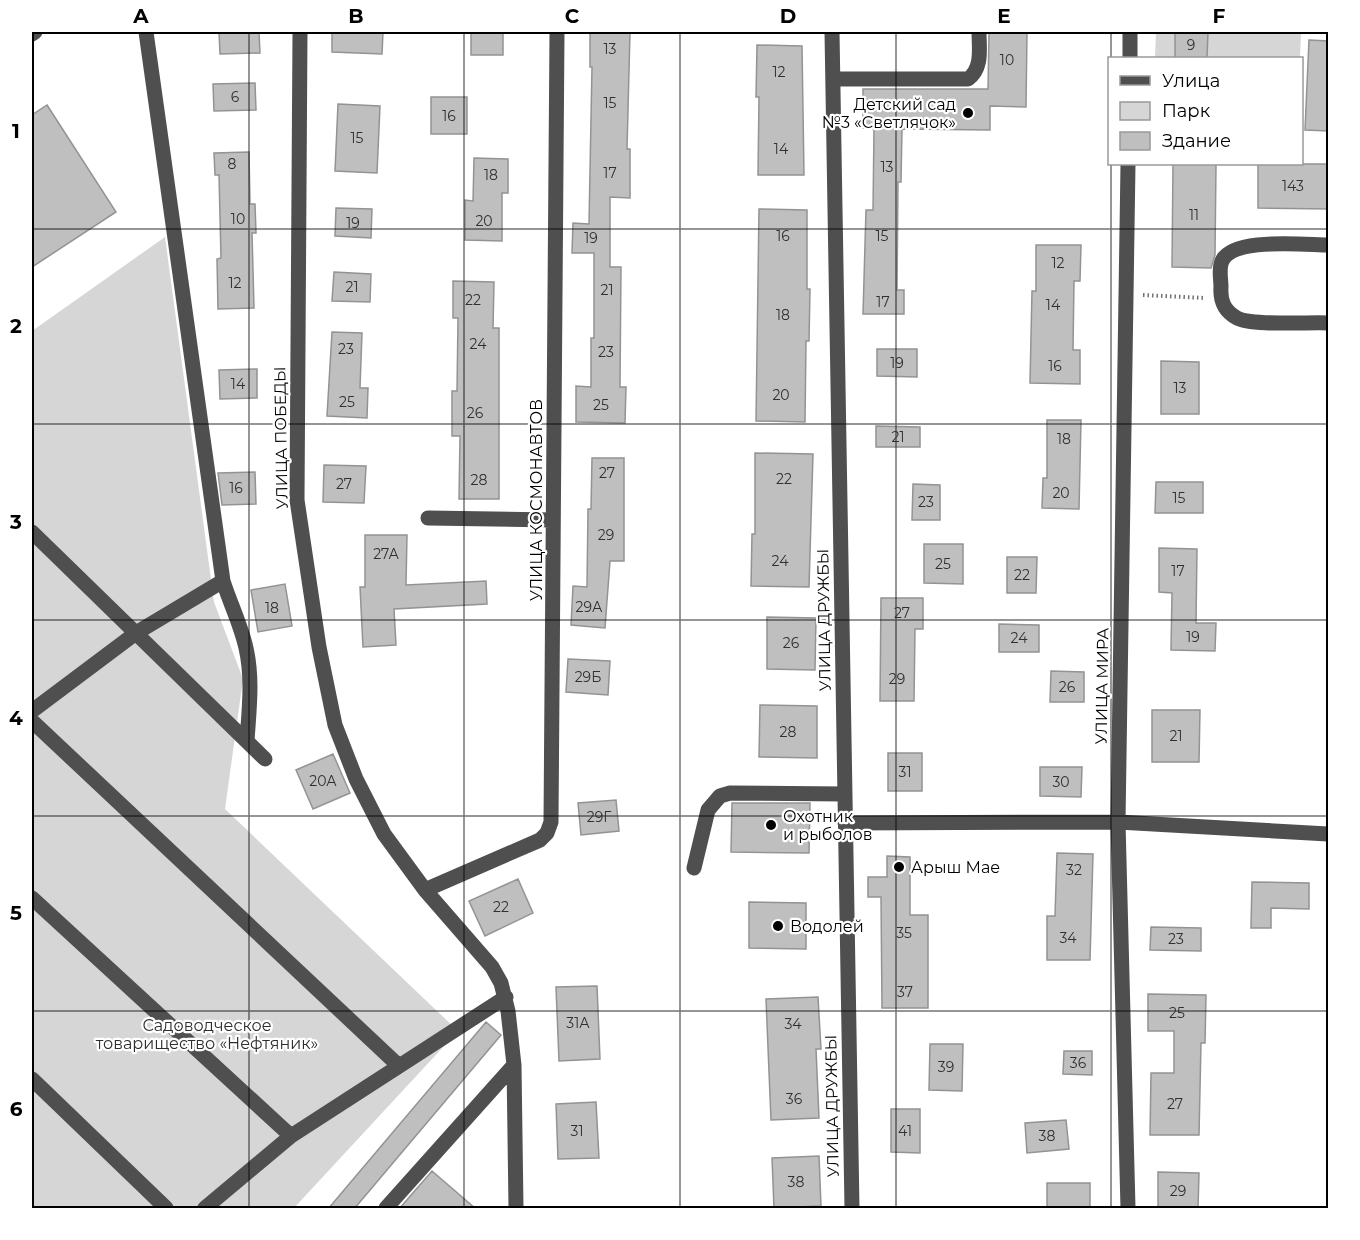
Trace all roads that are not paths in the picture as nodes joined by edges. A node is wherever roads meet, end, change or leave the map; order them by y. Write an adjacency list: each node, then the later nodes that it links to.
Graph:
1 (146, 32): 15 (street)
2 (300, 32): 26 (street, УЛИЦА ПОБЕДЫ)
3 (557, 32): 13 (street, УЛИЦА КОСМОНАВТОВ)
4 (832, 32): 8 (street, УЛИЦА ДРУЖБЫ)
5 (979, 32): 8 (street)
6 (1130, 32): 7 (street)
7 (1130, 57)
8 (833, 79): 21 (street, УЛИЦА ДРУЖБЫ)
9 (1128, 165): 22 (street, УЛИЦА МИРА)
10 (1329, 246): 11 (street)
11 (1329, 322)
12 (428, 518): 13 (street)
13 (553, 520): 26 (street, УЛИЦА КОСМОНАВТОВ)
14 (32, 532): 16 (street)
15 (223, 581): 16 (street); 19 (street)
16 (136, 633): 17 (street); 19 (street)
17 (32, 711)
18 (32, 721): 30 (street)
19 (247, 741): 20 (street)
20 (265, 759)
21 (845, 794): 23 (street, УЛИЦА ДРУЖБЫ); 25 (street)
22 (1118, 822): 23 (street); 24 (street); 38 (street, УЛИЦА МИРА)
23 (845, 823): 37 (street, УЛИЦА ДРУЖБЫ)
24 (1329, 834)
25 (694, 868)
26 (425, 890): 28 (street, УЛИЦА ПОБЕДЫ)
27 (32, 898): 32 (street)
28 (506, 997): 29 (street, УЛИЦА ПОБЕДЫ); 30 (street)
29 (514, 1065): 35 (street); 36 (street)
30 (399, 1066): 32 (street)
31 (32, 1079): 33 (street)
32 (291, 1136): 34 (street)
33 (166, 1209)
34 (205, 1209)
35 (386, 1209)
36 (516, 1209)
37 (852, 1209)
38 (1128, 1209)

